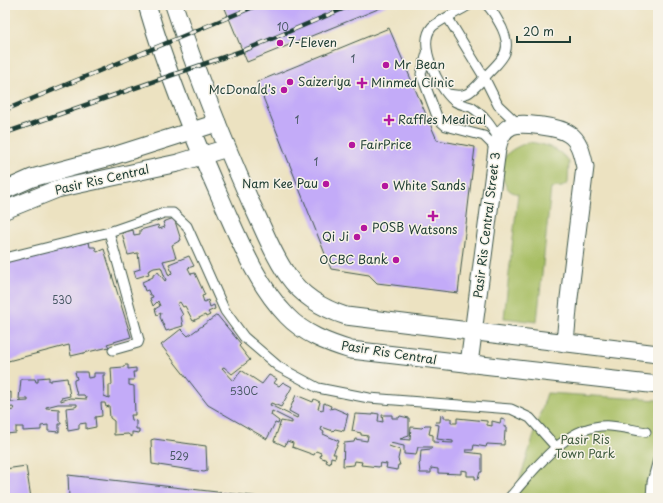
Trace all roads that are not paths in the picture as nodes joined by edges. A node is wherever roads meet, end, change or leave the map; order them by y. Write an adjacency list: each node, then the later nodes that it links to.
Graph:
1 (147, 5): 11 (street, Pasir Ris Central)
2 (174, 5): 10 (street)
3 (468, 5): 5 (lane)
4 (487, 5): 7 (lane)
5 (448, 18): 6 (lane); 7 (lane)
6 (427, 53): 8 (lane); 12 (lane)
7 (484, 77): 8 (lane); 9 (lane)
8 (448, 94): 12 (lane)
9 (517, 122): 12 (street, Pasir Ris Central Street 3); 20 (street)
10 (217, 123): 11 (street, Pasir Ris Central); 13 (street)
11 (192, 131): 14 (street, Pasir Ris Central); 15 (street, Pasir Ris Central)
12 (498, 144): 19 (street, Pasir Ris Central Street 3)
13 (227, 148): 14 (street, Pasir Ris Central); 19 (street)
14 (201, 155): 16 (street, Pasir Ris Central); 23 (street, Pasir Ris Central)
15 (5, 190)
16 (5, 210)
17 (109, 232): 18 (lane); 21 (lane); 26 (lane)
18 (5, 258)
19 (473, 331): 20 (street); 23 (street, Pasir Ris Central Street 3)
20 (565, 343): 22 (street)
21 (113, 350)
22 (658, 354)
23 (469, 364): 24 (street, Pasir Ris Central)
24 (658, 385)
25 (646, 432): 26 (lane)
26 (556, 447): 28 (lane)
27 (658, 460): 29 (lane)
28 (513, 498)
29 (651, 498)

